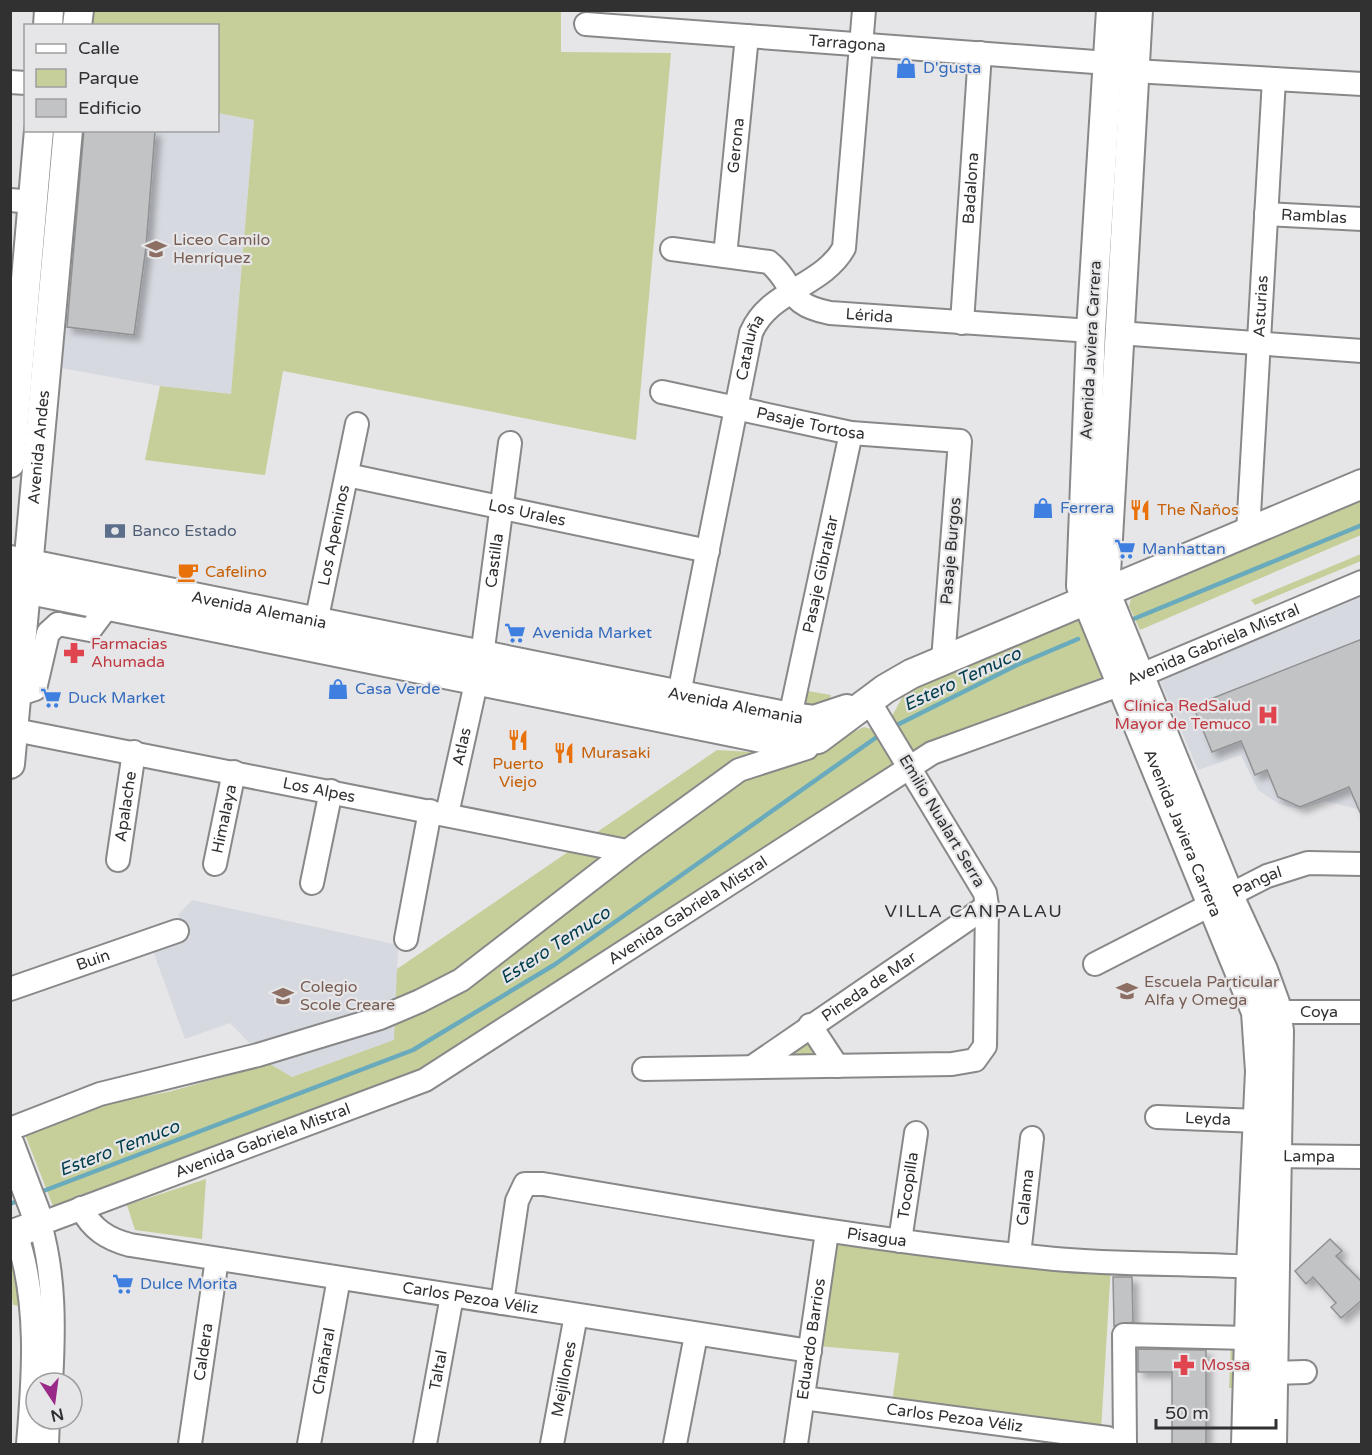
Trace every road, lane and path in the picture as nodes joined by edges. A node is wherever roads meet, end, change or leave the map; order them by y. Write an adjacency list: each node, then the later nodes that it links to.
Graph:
1 (864, 10): 6 (street, Cataluña)
2 (1138, 10): 8 (main road, Avenida Javiera Carrera)
3 (1111, 19): 8 (main road)
4 (586, 24): 5 (street, Tarragona)
5 (747, 36): 6 (street, Tarragona); 17 (street, Gerona)
6 (860, 45): 7 (street, Tarragona); 18 (street, Cataluña)
7 (980, 53): 8 (street, Tarragona); 20 (street, Badalona)
8 (1121, 67): 9 (street, Tarragona); 21 (main road, Avenida Javiera Carrera); 21 (main road, Avenida Javiera Carrera)
9 (1274, 79): 10 (street, Tarragona); 14 (street, Asturias)
10 (1362, 84)
11 (39, 132): 13 (main road, Avenida Andes)
12 (68, 132): 37 (main road, Avenida Andes)
13 (22, 201): 19 (main road, Avenida Andes)
14 (1266, 214): 15 (street, Ramblas); 22 (street, Asturias)
15 (1362, 219)
16 (672, 249): 17 (street, Lérida)
17 (725, 256): 18 (street, Lérida)
18 (790, 293): 20 (street, Lérida); 25 (street, Cataluña)
19 (17, 311): 27 (main road, Avenida Andes)
20 (962, 323): 21 (street, Lérida)
21 (1109, 341): 22 (street, Lérida); 39 (main road, Avenida Javiera Carrera); 39 (main road, Avenida Javiera Carrera)
22 (1259, 344): 23 (street, Lérida); 35 (street, Asturias)
23 (1362, 351)
24 (662, 392): 25 (street, Pasaje Tortosa)
25 (736, 410): 28 (street, Pasaje Tortosa); 36 (street, Cataluña)
26 (357, 424): 32 (street, Los Apeninos)
27 (12, 425): 31 (main road, Avenida Andes)
28 (851, 433): 29 (street, Pasaje Tortosa); 49 (street, Pasaje Gibraltar)
29 (960, 441): 43 (street, Pasaje Burgos)
30 (510, 442): 34 (street, Castilla)
31 (10, 463)
32 (347, 475): 34 (street, Los Urales); 42 (street, Los Apeninos)
33 (1362, 484): 35 (main road)
34 (503, 509): 36 (street, Los Urales); 44 (street, Castilla)
35 (1248, 532): 39 (main road)
36 (708, 551): 47 (street, Cataluña)
37 (25, 579): 40 (main road, Avenida Alemania); 41 (street); 42 (main road, Avenida Alemania); 45 (main road, Avenida Andes)
38 (1356, 593): 46 (street, Avenida Gabriela Mistral)
39 (1096, 596): 43 (main road); 46 (main road, Avenida Javiera Carrera)
40 (108, 606): 41 (street); 42 (main road, Avenida Alemania)
41 (58, 624): 45 (street)
42 (314, 633): 44 (main road, Avenida Alemania)
43 (943, 660): 48 (main road)
44 (479, 668): 47 (main road, Avenida Alemania); 59 (street, Atlas)
45 (28, 679): 50 (main road, Avenida Andes)
46 (1130, 680): 54 (street, Avenida Gabriela Mistral); 65 (main road, Avenida Javiera Carrera)
47 (677, 707): 49 (main road, Avenida Alemania); 51 (main road, Avenida Alemania)
48 (873, 707): 49 (main road, Avenida Alemania); 52 (main road, Avenida Alemania); 54 (street, Emilio Nualart Serra)
49 (790, 717)
50 (12, 729): 53 (street, Los Alpes); 55 (main road, Avenida Andes)
51 (735, 732): 52 (main road, Avenida Alemania); 56 (street)
52 (818, 739): 56 (street)
53 (134, 752): 57 (street, Los Alpes); 61 (street, Apalache)
54 (907, 761): 66 (street, Emilio Nualart Serra); 85 (street, Avenida Gabriela Mistral)
55 (10, 764)
56 (739, 770): 60 (street)
57 (234, 772): 58 (street, Los Alpes); 62 (street, Himalaya)
58 (331, 791): 59 (street, Los Alpes); 64 (street)
59 (439, 813): 60 (street, Los Alpes); 68 (street, Atlas)
60 (627, 851): 79 (street)
61 (118, 860)
62 (215, 864)
63 (1362, 864): 65 (street, Pangal)
64 (312, 883)
65 (1220, 900): 69 (street, Pangal); 71 (main road, Avenida Javiera Carrera); 78 (main road, Avenida Javiera Carrera)
66 (987, 906): 73 (street, Pineda de Mar); 74 (street, Emilio Nualart Serra)
67 (177, 932): 70 (street, Buin)
68 (406, 939)
69 (1095, 964)
70 (10, 988)
71 (1277, 1012): 72 (street, Coya); 83 (main road, Avenida Javiera Carrera)
72 (1362, 1012)
73 (810, 1025): 74 (street); 75 (street, Pineda de Mar)
74 (837, 1066): 75 (street, Emilio Nualart Serra)
75 (752, 1067): 76 (street, Emilio Nualart Serra)
76 (644, 1069)
77 (1157, 1117): 78 (street, Leyda)
78 (1258, 1121): 83 (main road, Avenida Javiera Carrera)
79 (10, 1129)
80 (916, 1133): 88 (street, Tocopilla)
81 (1032, 1138): 89 (street, Calama)
82 (10, 1144): 86 (main road)
83 (1266, 1156): 84 (street, Lampa); 91 (main road, Avenida Javiera Carrera); 101 (main road, Avenida Javiera Carrera)
84 (1362, 1157)
85 (91, 1204): 86 (street, Avenida Gabriela Mistral); 90 (street, Carlos Pezoa Véliz)
86 (20, 1223): 99 (street); 104 (street)
87 (827, 1232): 88 (street, Pisagua); 94 (street, Pisagua); 98 (street, Eduardo Barrios)
88 (900, 1241): 89 (street, Pisagua)
89 (1018, 1255): 91 (street, Pisagua)
90 (217, 1259): 92 (street, Carlos Pezoa Véliz); 105 (street, Caldera)
91 (1251, 1267): 97 (main road, Avenida Javiera Carrera)
92 (339, 1278): 93 (street, Carlos Pezoa Véliz); 106 (street, Chañaral)
93 (452, 1296): 94 (street, Carlos Pezoa Véliz); 107 (street, Taltal)
94 (502, 1304): 95 (street, Carlos Pezoa Véliz)
95 (576, 1315): 96 (street, Carlos Pezoa Véliz); 108 (street, Mejillones)
96 (696, 1335): 98 (street, Carlos Pezoa Véliz); 109 (street)
97 (1248, 1338): 101 (main road, Avenida Javiera Carrera); 103 (street)
98 (810, 1352): 102 (street, Eduardo Barrios)
99 (51, 1371)
100 (1305, 1372): 101 (street)
101 (1260, 1374): 111 (main road, Avenida Javiera Carrera); 112 (main road, Avenida Javiera Carrera)
102 (803, 1398): 103 (street, Carlos Pezoa Véliz); 110 (street, Eduardo Barrios)
103 (1116, 1441)
104 (28, 1444)
105 (190, 1444)
106 (309, 1444)
107 (425, 1444)
108 (552, 1444)
109 (675, 1444)
110 (796, 1444)
111 (1246, 1444)
112 (1272, 1444)

